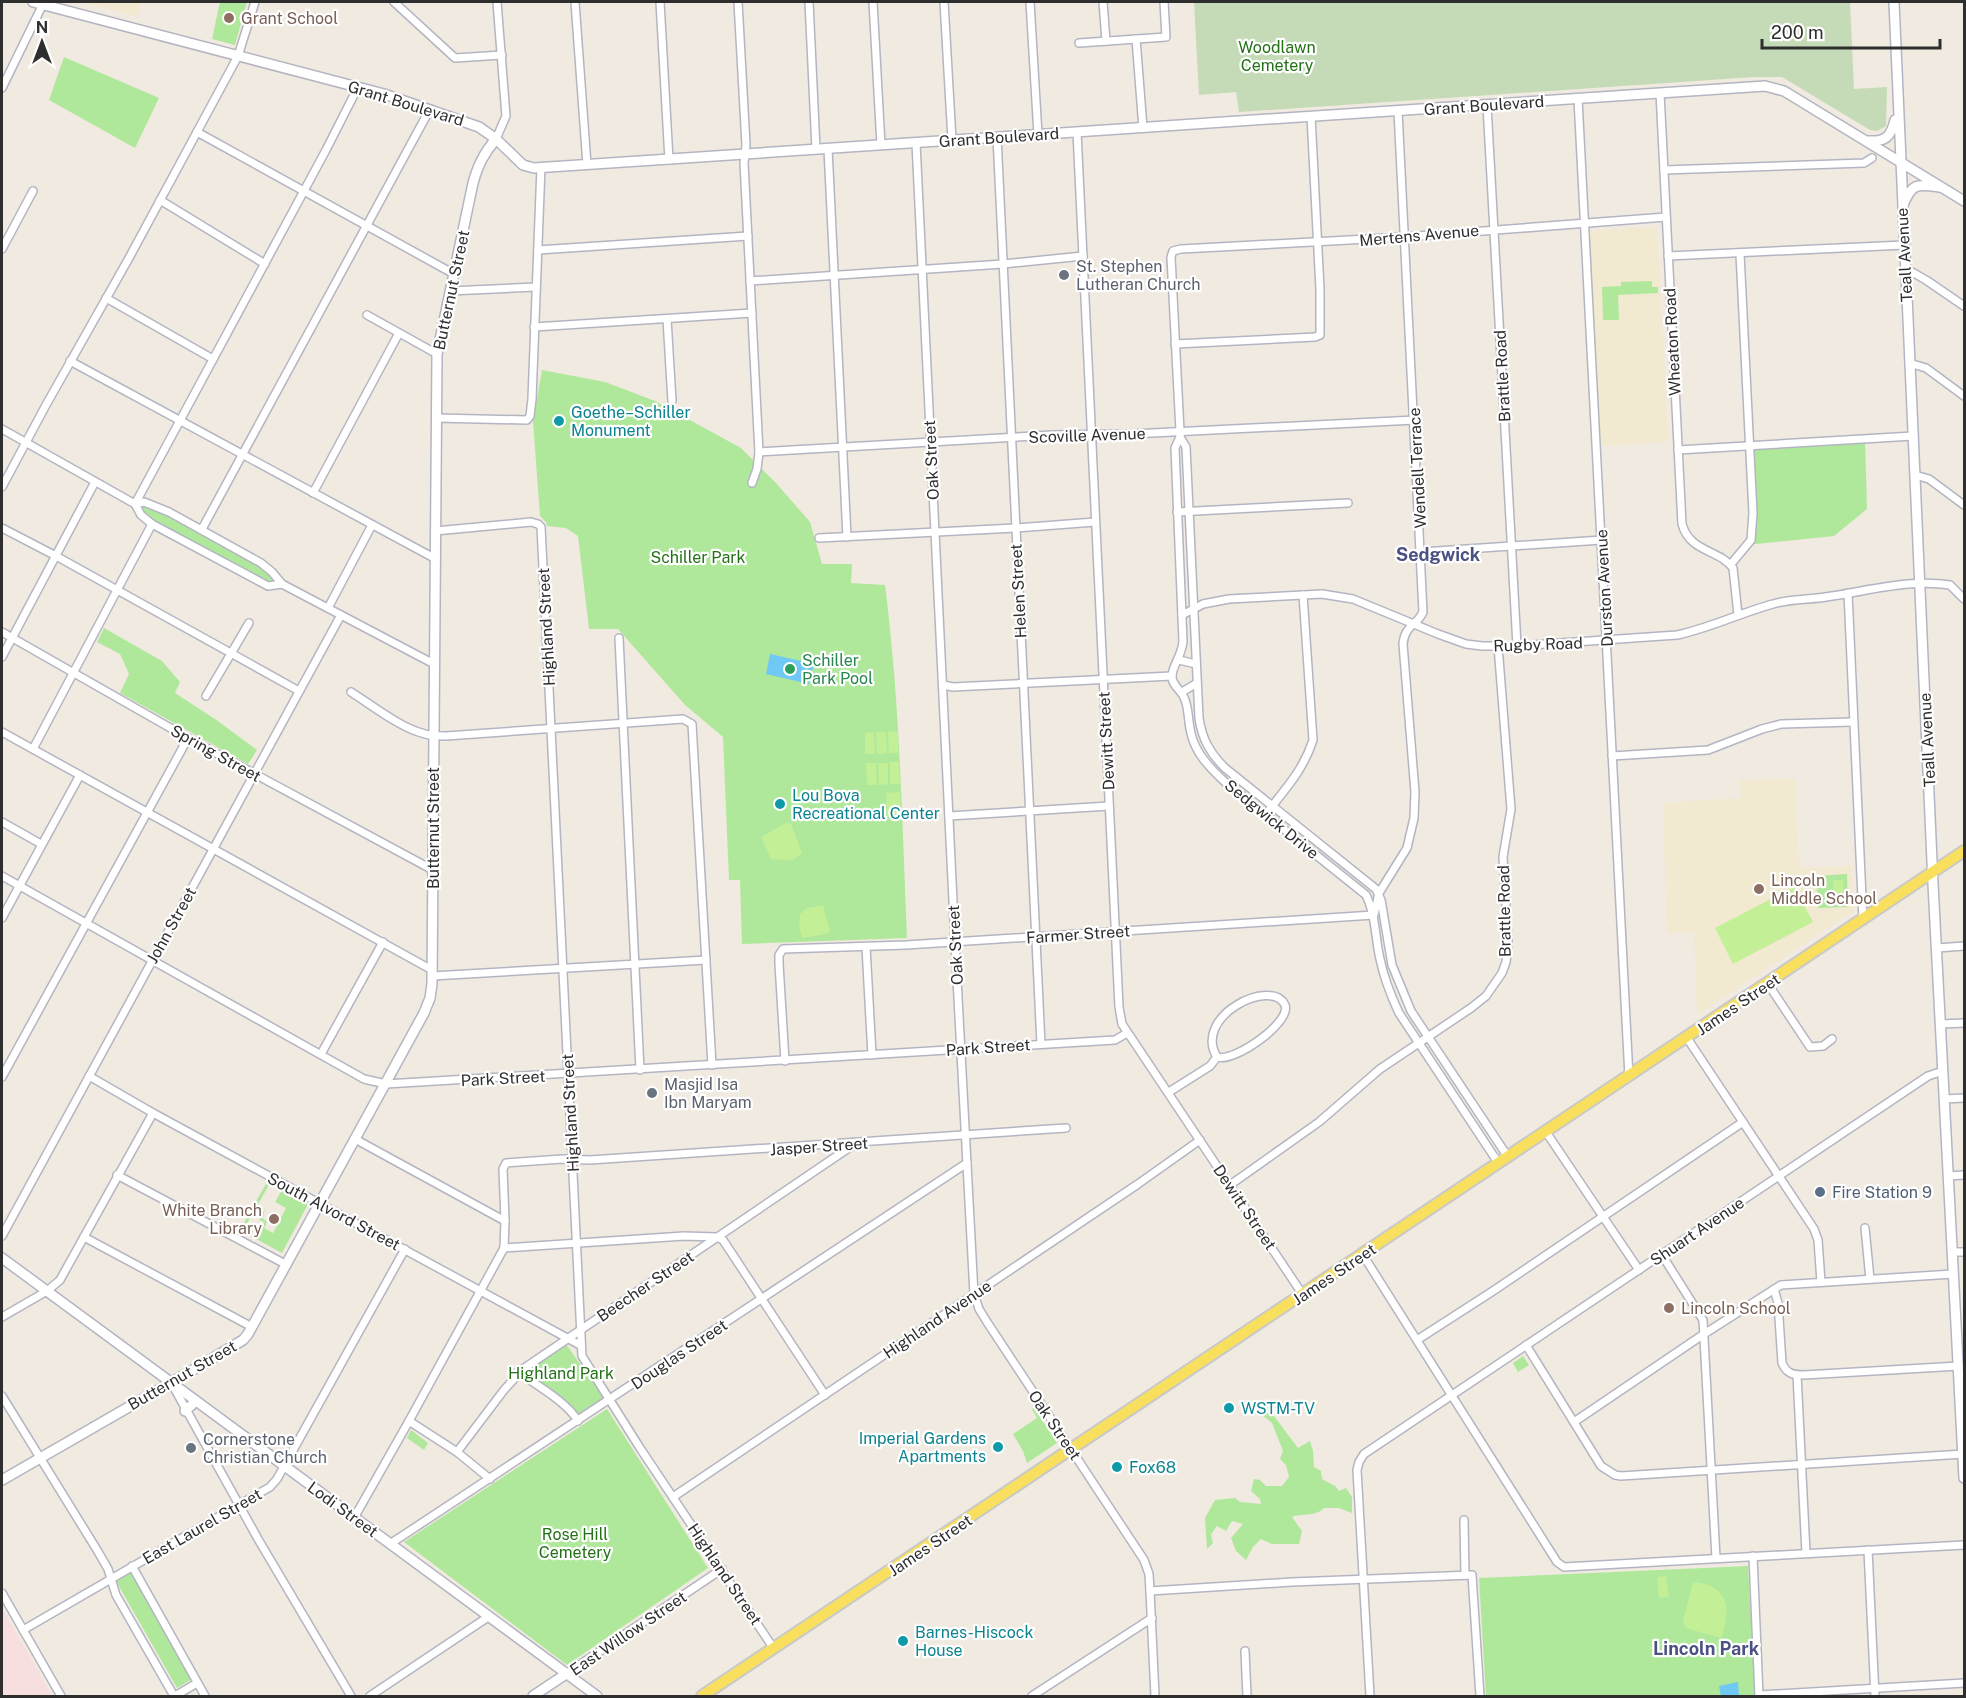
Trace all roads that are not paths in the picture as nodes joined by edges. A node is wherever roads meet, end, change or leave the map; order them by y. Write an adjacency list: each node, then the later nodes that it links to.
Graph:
1 (33, 2): 15 (street, Grant Boulevard)
2 (255, 2): 20 (street)
3 (394, 2): 19 (street)
4 (497, 2): 19 (street, Butternut Street)
5 (575, 2): 46 (street)
6 (660, 2): 44 (street)
7 (738, 2): 42 (street)
8 (809, 2): 40 (street)
9 (873, 2): 39 (street)
10 (944, 2): 36 (street)
11 (1030, 2): 33 (street)
12 (1103, 2): 17 (street)
13 (1164, 2): 16 (street)
14 (1894, 2): 27 (street, Teall Avenue)
15 (43, 4): 20 (street, Grant Boulevard); 22 (street)
16 (1136, 39): 17 (street); 30 (street)
17 (1106, 41): 18 (street)
18 (1080, 43)
19 (502, 55): 35 (street, Butternut Street)
20 (238, 56): 21 (street, Grant Boulevard); 31 (street)
21 (358, 87): 26 (street, Grant Boulevard); 51 (street)
22 (2, 88)
23 (1660, 93): 24 (street, Grant Boulevard); 37 (street, Grant Boulevard); 48 (street, Wheaton Road)
24 (1578, 99): 25 (street, Grant Boulevard); 56 (street, Durston Avenue)
25 (1487, 105): 28 (street, Grant Boulevard); 58 (street, Brattle Road)
26 (430, 109): 35 (street, Grant Boulevard); 57 (street)
27 (1898, 109): 37 (street); 45 (street, Teall Avenue)
28 (1398, 111): 29 (street, Grant Boulevard); 60 (street, Wendell Terrace)
29 (1311, 116): 30 (street, Grant Boulevard); 61 (street)
30 (1143, 128): 32 (street, Grant Boulevard)
31 (197, 132): 51 (street); 52 (street)
32 (1077, 132): 33 (street, Grant Boulevard); 67 (street, Dewitt Street)
33 (1038, 135): 34 (street, Grant Boulevard)
34 (997, 137): 36 (street, Grant Boulevard); 70 (street, Helen Street)
35 (496, 140): 47 (street, Grant Boulevard); 73 (street, Butternut Street)
36 (952, 140): 38 (street, Grant Boulevard)
37 (1866, 141): 45 (street, Grant Boulevard)
38 (916, 143): 39 (street, Grant Boulevard); 72 (street, Oak Street)
39 (881, 145): 41 (street, Grant Boulevard)
40 (816, 149): 41 (street, Grant Boulevard); 42 (street, Grant Boulevard)
41 (828, 149): 74 (street)
42 (746, 154): 44 (street, Grant Boulevard); 59 (street)
43 (1872, 158): 48 (street)
44 (669, 160): 46 (street, Grant Boulevard)
45 (1900, 161): 49 (street, Grant Boulevard); 54 (street, Teall Avenue)
46 (587, 165): 47 (street, Grant Boulevard)
47 (542, 167): 64 (street)
48 (1664, 170): 55 (street, Wheaton Road)
49 (1942, 187): 53 (street, Grant Boulevard); 54 (street)
50 (33, 191): 63 (street)
51 (304, 191): 57 (street); 69 (street)
52 (160, 200): 69 (street); 78 (street)
53 (1965, 201)
54 (1902, 207): 62 (street, Teall Avenue)
55 (1666, 217): 56 (street, Mertens Avenue); 68 (street, Wheaton Road)
56 (1585, 223): 58 (street, Mertens Avenue); 127 (street, Durston Avenue)
57 (367, 226): 73 (street); 106 (street)
58 (1494, 229): 60 (street, Mertens Avenue); 128 (street, Brattle Road)
59 (748, 236): 64 (street); 75 (street)
60 (1405, 237): 61 (street, Mertens Avenue); 94 (street, Wendell Terrace)
61 (1318, 242): 65 (street, Mertens Avenue); 85 (street)
62 (1904, 245): 66 (street); 71 (street, Teall Avenue)
63 (2, 249)
64 (538, 250): 76 (street)
65 (1173, 251): 85 (street, Sedgwick Drive)
66 (1740, 254): 68 (street); 102 (street)
67 (1083, 256): 70 (street); 97 (street, Dewitt Street)
68 (1668, 256): 104 (street, Wheaton Road)
69 (265, 264): 87 (street)
70 (1003, 264): 72 (street); 99 (street, Helen Street)
71 (1905, 268): 79 (street); 89 (street, Teall Avenue)
72 (922, 270): 74 (street); 101 (street, Oak Street)
73 (453, 274): 77 (street, Butternut Street)
74 (834, 276): 75 (street); 103 (street)
75 (750, 281): 80 (street)
76 (536, 286): 77 (street); 83 (street)
77 (450, 291): 86 (street, Butternut Street)
78 (106, 298): 87 (street); 88 (street)
79 (1965, 306)
80 (752, 313): 82 (street); 105 (street)
81 (367, 315): 84 (street)
82 (668, 320): 83 (street); 91 (street)
83 (534, 327): 92 (street)
84 (399, 333): 86 (street); 111 (street)
85 (1175, 344): 96 (street, Sedgwick Drive)
86 (437, 354): 92 (street, Butternut Street)
87 (213, 359): 93 (street)
88 (70, 362): 93 (street); 100 (street)
89 (1909, 363): 90 (street); 98 (street, Teall Avenue)
90 (1965, 396)
91 (672, 401)
92 (436, 418): 123 (street, Butternut Street)
93 (180, 420): 106 (street); 113 (street)
94 (1415, 420): 96 (street, Scoville Avenue); 129 (street, Wendell Terrace)
95 (2, 429): 100 (street)
96 (1180, 434): 97 (street, Scoville Avenue); 115 (street, Sedgwick Drive); 116 (street, Sedgwick Drive)
97 (1091, 435): 99 (street, Scoville Avenue); 117 (street, Dewitt Street)
98 (1913, 436): 102 (street); 107 (street, Teall Avenue)
99 (1011, 438): 101 (street, Scoville Avenue); 121 (street, Helen Street)
100 (26, 443): 108 (street); 110 (street)
101 (931, 443): 103 (street, Scoville Avenue); 124 (street, Oak Street)
102 (1749, 446): 104 (street); 132 (street)
103 (843, 448): 105 (street, Scoville Avenue); 125 (street)
104 (1678, 450): 132 (street, Wheaton Road)
105 (759, 452): 109 (street)
106 (243, 454): 111 (street); 122 (street)
107 (1914, 476): 114 (street); 133 (street, Teall Avenue)
108 (95, 482): 113 (street); 130 (street)
109 (752, 483)
110 (2, 487)
111 (313, 493): 119 (street)
112 (1348, 503): 116 (street)
113 (135, 504): 118 (street); 122 (street)
114 (1965, 505)
115 (1177, 512): 116 (street); 142 (street, Sedgwick Drive)
116 (1189, 512): 140 (street, Sedgwick Drive)
117 (1095, 522): 121 (street); 159 (street, Dewitt Street)
118 (152, 524): 134 (street); 135 (street)
119 (372, 525): 131 (street); 139 (street)
120 (2, 528): 130 (street)
121 (1015, 528): 124 (street); 161 (street, Helen Street)
122 (202, 529): 134 (street)
123 (435, 531): 131 (street, Butternut Street); 169 (street, Highland Street)
124 (935, 533): 125 (street); 162 (street, Oak Street)
125 (847, 537): 126 (street)
126 (819, 538)
127 (1602, 540): 128 (street); 149 (street, Durston Avenue)
128 (1511, 546): 129 (street); 151 (street, Brattle Road)
129 (1422, 552): 145 (street, Wendell Terrace)
130 (56, 556): 135 (street); 147 (street)
131 (434, 558): 155 (street, Butternut Street)
132 (1731, 564): 143 (street)
133 (1919, 583): 136 (street, Rugby Road); 138 (street, Rugby Road); 188 (street, Teall Avenue)
134 (282, 584): 139 (street)
135 (118, 590): 152 (street); 157 (street)
136 (1848, 593): 143 (street, Rugby Road); 167 (street)
137 (1303, 595): 140 (street, Rugby Road); 145 (street, Rugby Road); 178 (street)
138 (1965, 599)
139 (328, 608): 141 (street)
140 (1193, 611): 142 (street, Rugby Road); 156 (street, Sedgwick Drive)
141 (341, 615): 155 (street); 163 (street, John Street)
142 (1182, 615): 154 (street, Sedgwick Drive)
143 (1738, 615): 149 (street, Rugby Road)
144 (249, 622): 152 (street)
145 (1412, 624): 150 (street, Rugby Road); 191 (street, Wendell Terrace)
146 (2, 632): 147 (street, Spring Street)
147 (12, 637): 153 (street); 157 (street, Spring Street)
148 (619, 638): 168 (street)
149 (1607, 641): 151 (street, Rugby Road); 174 (street, Durston Avenue)
150 (1498, 646): 151 (street, Rugby Road); 214 (street, Brattle Road)
151 (1517, 646)
152 (231, 653): 163 (street); 166 (street)
153 (2, 657)
154 (1179, 660): 156 (street); 158 (street, Sedgwick Drive)
155 (434, 664): 171 (street, Butternut Street)
156 (1196, 664): 160 (street, Sedgwick Drive)
157 (74, 674): 172 (street, Spring Street); 173 (street)
158 (1172, 676): 159 (street); 165 (street, Sedgwick Drive)
159 (1103, 680): 161 (street); 177 (street, Dewitt Street)
160 (1197, 683): 165 (street); 178 (street, Sedgwick Drive)
161 (1023, 684): 162 (street); 179 (street, Helen Street)
162 (943, 685): 182 (street, Oak Street)
163 (299, 691): 175 (street, John Street)
164 (351, 692): 171 (street)
165 (1182, 692): 181 (street, Sedgwick Drive)
166 (206, 696)
167 (1853, 722): 174 (street); 194 (street)
168 (624, 723): 169 (street); 204 (street); 205 (street)
169 (551, 728): 171 (street); 206 (street, Highland Street)
170 (2, 732): 173 (street)
171 (433, 735): 187 (street, Butternut Street)
172 (188, 738): 175 (street, Spring Street); 180 (street)
173 (33, 749): 176 (street)
174 (1612, 756): 231 (street, Durston Avenue)
175 (254, 774): 185 (street, John Street); 187 (street, Spring Street)
176 (80, 775): 180 (street); 184 (street)
177 (1109, 806): 179 (street); 196 (street, Dewitt Street)
178 (1272, 806): 181 (street); 191 (street, Sedgwick Drive)
179 (1029, 810): 182 (street); 197 (street, Helen Street)
180 (147, 812): 185 (street); 195 (street)
181 (1266, 814): 192 (street, Sedgwick Drive)
182 (949, 816): 199 (street, Oak Street)
183 (2, 822): 184 (street)
184 (41, 844): 190 (street)
185 (214, 849): 198 (street); 203 (street, John Street)
186 (1965, 851): 188 (main road, James Street)
187 (433, 870): 207 (street, Butternut Street)
188 (1933, 872): 194 (main road, James Street); 202 (street, Teall Avenue)
189 (2, 876): 190 (street, Park Street)
190 (19, 885): 193 (street); 195 (street, Park Street)
191 (1379, 893): 192 (street, Wendell Terrace); 208 (street)
192 (1374, 915): 196 (street, Farmer Street); 210 (street, Sedgwick Drive)
193 (2, 918)
194 (1863, 920): 209 (main road, James Street)
195 (85, 922): 203 (street, Park Street); 230 (street)
196 (1115, 932): 197 (street, Farmer Street); 213 (street, Dewitt Street)
197 (1035, 937): 199 (street, Farmer Street); 218 (street, Helen Street)
198 (383, 942): 207 (street); 220 (street)
199 (955, 942): 201 (street, Farmer Street); 219 (street, Oak Street)
200 (1965, 946): 202 (street)
201 (866, 947): 221 (street); 223 (street, Farmer Street)
202 (1936, 948): 212 (street, Teall Avenue)
203 (152, 959): 220 (street, Park Street); 229 (street, John Street)
204 (706, 960): 205 (street); 224 (street)
205 (635, 964): 206 (street); 225 (street)
206 (564, 969): 207 (street); 227 (street, Highland Street)
207 (432, 973): 233 (street, Butternut Street)
208 (1397, 980): 210 (street); 214 (street)
209 (1768, 984): 215 (main road, James Street); 216 (street)
210 (1388, 986): 217 (street, Sedgwick Drive)
211 (1965, 1023): 212 (street)
212 (1941, 1024): 226 (street, Teall Avenue)
213 (1127, 1033): 218 (street, Park Street); 234 (street, Dewitt Street)
214 (1426, 1037): 217 (street, Brattle Road); 228 (street)
215 (1687, 1038): 231 (main road, James Street); 240 (street)
216 (1832, 1039)
217 (1418, 1043): 232 (street, Sedgwick Drive); 254 (street, Brattle Road)
218 (1041, 1044): 219 (street, Park Street)
219 (960, 1049): 221 (street, Park Street); 243 (street, Oak Street)
220 (321, 1054): 233 (street, Park Street)
221 (872, 1055): 223 (street, Park Street)
222 (1217, 1057): 222 (street); 234 (street)
223 (785, 1061): 224 (street, Park Street)
224 (712, 1065): 225 (street, Park Street)
225 (640, 1070): 227 (street, Park Street)
226 (1943, 1071): 236 (street, Teall Avenue); 253 (street, Shuart Avenue)
227 (568, 1074): 233 (street, Park Street); 247 (street, Highland Street)
228 (1453, 1075): 232 (street); 237 (street)
229 (89, 1076): 238 (street, South Alvord Street); 259 (street, John Street)
230 (2, 1077)
231 (1629, 1077): 242 (main road, James Street)
232 (1443, 1082): 239 (street, Sedgwick Drive)
233 (386, 1084): 244 (street, Butternut Street)
234 (1169, 1092): 245 (street, Dewitt Street)
235 (1965, 1098): 236 (street)
236 (1944, 1099): 252 (street, Teall Avenue)
237 (1478, 1112): 239 (street); 248 (street)
238 (153, 1113): 250 (street); 255 (street, South Alvord Street)
239 (1469, 1119): 248 (street, Sedgwick Drive)
240 (1743, 1122): 253 (street); 256 (street)
241 (1066, 1128): 243 (street, Jasper Street)
242 (1546, 1132): 248 (main road, James Street); 256 (street)
243 (965, 1135): 246 (street, Jasper Street); 249 (street, Oak Street)
244 (355, 1139): 255 (street, Butternut Street); 257 (street)
245 (1200, 1140): 254 (street, Dewitt Street); 278 (street, Highland Avenue)
246 (856, 1143): 247 (street, Jasper Street); 261 (street, Beecher Street)
247 (573, 1161): 257 (street, Jasper Street); 262 (street, Highland Street)
248 (1503, 1161): 267 (main road, James Street)
249 (967, 1163): 278 (street, Oak Street); 280 (street, Douglas Street)
250 (117, 1175): 260 (street); 270 (street)
251 (1965, 1175): 252 (street)
252 (1948, 1176): 265 (street, Teall Avenue)
253 (1779, 1177): 268 (street, Shuart Avenue); 274 (street)
254 (1230, 1185): 279 (street, Dewitt Street)
255 (320, 1204): 264 (street, South Alvord Street); 270 (street, Butternut Street)
256 (1603, 1217): 271 (street); 286 (street)
257 (505, 1221): 263 (street)
258 (1865, 1228): 273 (street)
259 (2, 1236)
260 (84, 1237): 276 (street); 282 (street)
261 (717, 1237): 262 (street); 280 (street); 283 (street, Beecher Street)
262 (577, 1244): 263 (street); 283 (street, Highland Street)
263 (504, 1248): 277 (street)
264 (405, 1249): 277 (street, South Alvord Street); 308 (street, East Laurel Street)
265 (1952, 1252): 266 (street); 272 (street, Teall Avenue)
266 (1965, 1252)
267 (1363, 1255): 279 (main road, James Street); 286 (street)
268 (1662, 1255): 271 (street, Shuart Avenue); 284 (street)
269 (2, 1258): 276 (street, Lodi Street)
270 (287, 1265): 282 (street, Butternut Street)
271 (1640, 1270): 288 (street, Shuart Avenue)
272 (1953, 1274): 273 (street); 289 (street, Teall Avenue)
273 (1870, 1279): 274 (street)
274 (1821, 1282): 275 (street)
275 (1774, 1289): 284 (street); 291 (street)
276 (47, 1291): 281 (street); 292 (street, Lodi Street)
277 (479, 1291): 285 (street, South Alvord Street); 300 (street)
278 (974, 1294): 294 (street, Highland Avenue); 303 (street, Oak Street)
279 (1303, 1295): 303 (main road, James Street)
280 (761, 1299): 294 (street); 296 (street, Douglas Street)
281 (2, 1317)
282 (252, 1327): 292 (street, Butternut Street)
283 (580, 1330): 285 (street, Beecher Street); 287 (street, Highland Street)
284 (1704, 1334): 302 (street); 309 (street)
285 (568, 1338): 287 (street, South Alvord Street); 290 (street, Beecher Street)
286 (1417, 1340): 293 (street)
287 (580, 1345): 296 (street, Highland Street)
288 (1526, 1345): 293 (street, Shuart Avenue); 302 (street)
289 (1959, 1366): 291 (street); 298 (street, Teall Avenue)
290 (518, 1372): 301 (street); 304 (street, Beecher Street)
291 (1797, 1375): 307 (street)
292 (171, 1383): 297 (street, Lodi Street); 299 (street); 306 (street, Butternut Street)
293 (1452, 1394): 322 (street); 327 (street, Shuart Avenue)
294 (825, 1395): 313 (street, Highland Avenue)
295 (2, 1396): 306 (street)
296 (609, 1400): 301 (street, Douglas Street); 313 (street, Highland Street)
297 (196, 1401): 299 (street); 308 (street, Lodi Street)
298 (1962, 1402): 305 (street, Teall Avenue)
299 (185, 1411): 314 (street)
300 (409, 1421): 304 (street); 315 (street)
301 (578, 1421): 310 (street, Douglas Street)
302 (1574, 1422): 309 (street)
303 (1071, 1450): 328 (street, Oak Street); 333 (main road, James Street)
304 (457, 1452): 310 (street)
305 (1963, 1454): 307 (street); 311 (street, Teall Avenue)
306 (40, 1458): 312 (street, Butternut Street); 326 (street)
307 (1802, 1465): 309 (street); 320 (street)
308 (284, 1466): 314 (street, East Laurel Street); 315 (street, Lodi Street)
309 (1711, 1471): 322 (street)
310 (490, 1479): 317 (street, Douglas Street)
311 (1965, 1479)
312 (2, 1480)
313 (673, 1497): 324 (street, Highland Street)
314 (238, 1505): 323 (street, East Laurel Street); 342 (street)
315 (354, 1518): 317 (street, Lodi Street)
316 (1464, 1520): 325 (street)
317 (390, 1544): 330 (street, Lodi Street)
318 (1965, 1545): 319 (street)
319 (1868, 1550): 320 (street); 338 (street)
320 (1806, 1553): 321 (street)
321 (1753, 1557): 322 (street); 352 (street)
322 (1716, 1558)
323 (132, 1566): 326 (street, East Laurel Street); 336 (street)
324 (722, 1569): 333 (street, Highland Street); 335 (street, East Willow Street)
325 (1469, 1575): 327 (street); 351 (street)
326 (111, 1578): 332 (street, East Laurel Street); 340 (street)
327 (1363, 1580): 328 (street); 350 (street)
328 (1150, 1591): 331 (street, Oak Street)
329 (2, 1593): 332 (street)
330 (488, 1617): 335 (street, Lodi Street); 343 (street)
331 (1152, 1618): 347 (street); 348 (street, Oak Street)
332 (23, 1630): 339 (street)
333 (774, 1649): 346 (main road, James Street)
334 (1245, 1651): 349 (street)
335 (566, 1674): 344 (street, East Willow Street); 345 (street, Lodi Street)
336 (197, 1683): 340 (street); 341 (street)
337 (1965, 1683): 338 (street)
338 (1875, 1688): 352 (street); 353 (street)
339 (61, 1696)
340 (175, 1696)
341 (205, 1696)
342 (351, 1696)
343 (370, 1696)
344 (532, 1696)
345 (597, 1696)
346 (702, 1696)
347 (1032, 1696)
348 (1155, 1696)
349 (1247, 1696)
350 (1370, 1696)
351 (1480, 1696)
352 (1759, 1696)
353 (1875, 1696)

